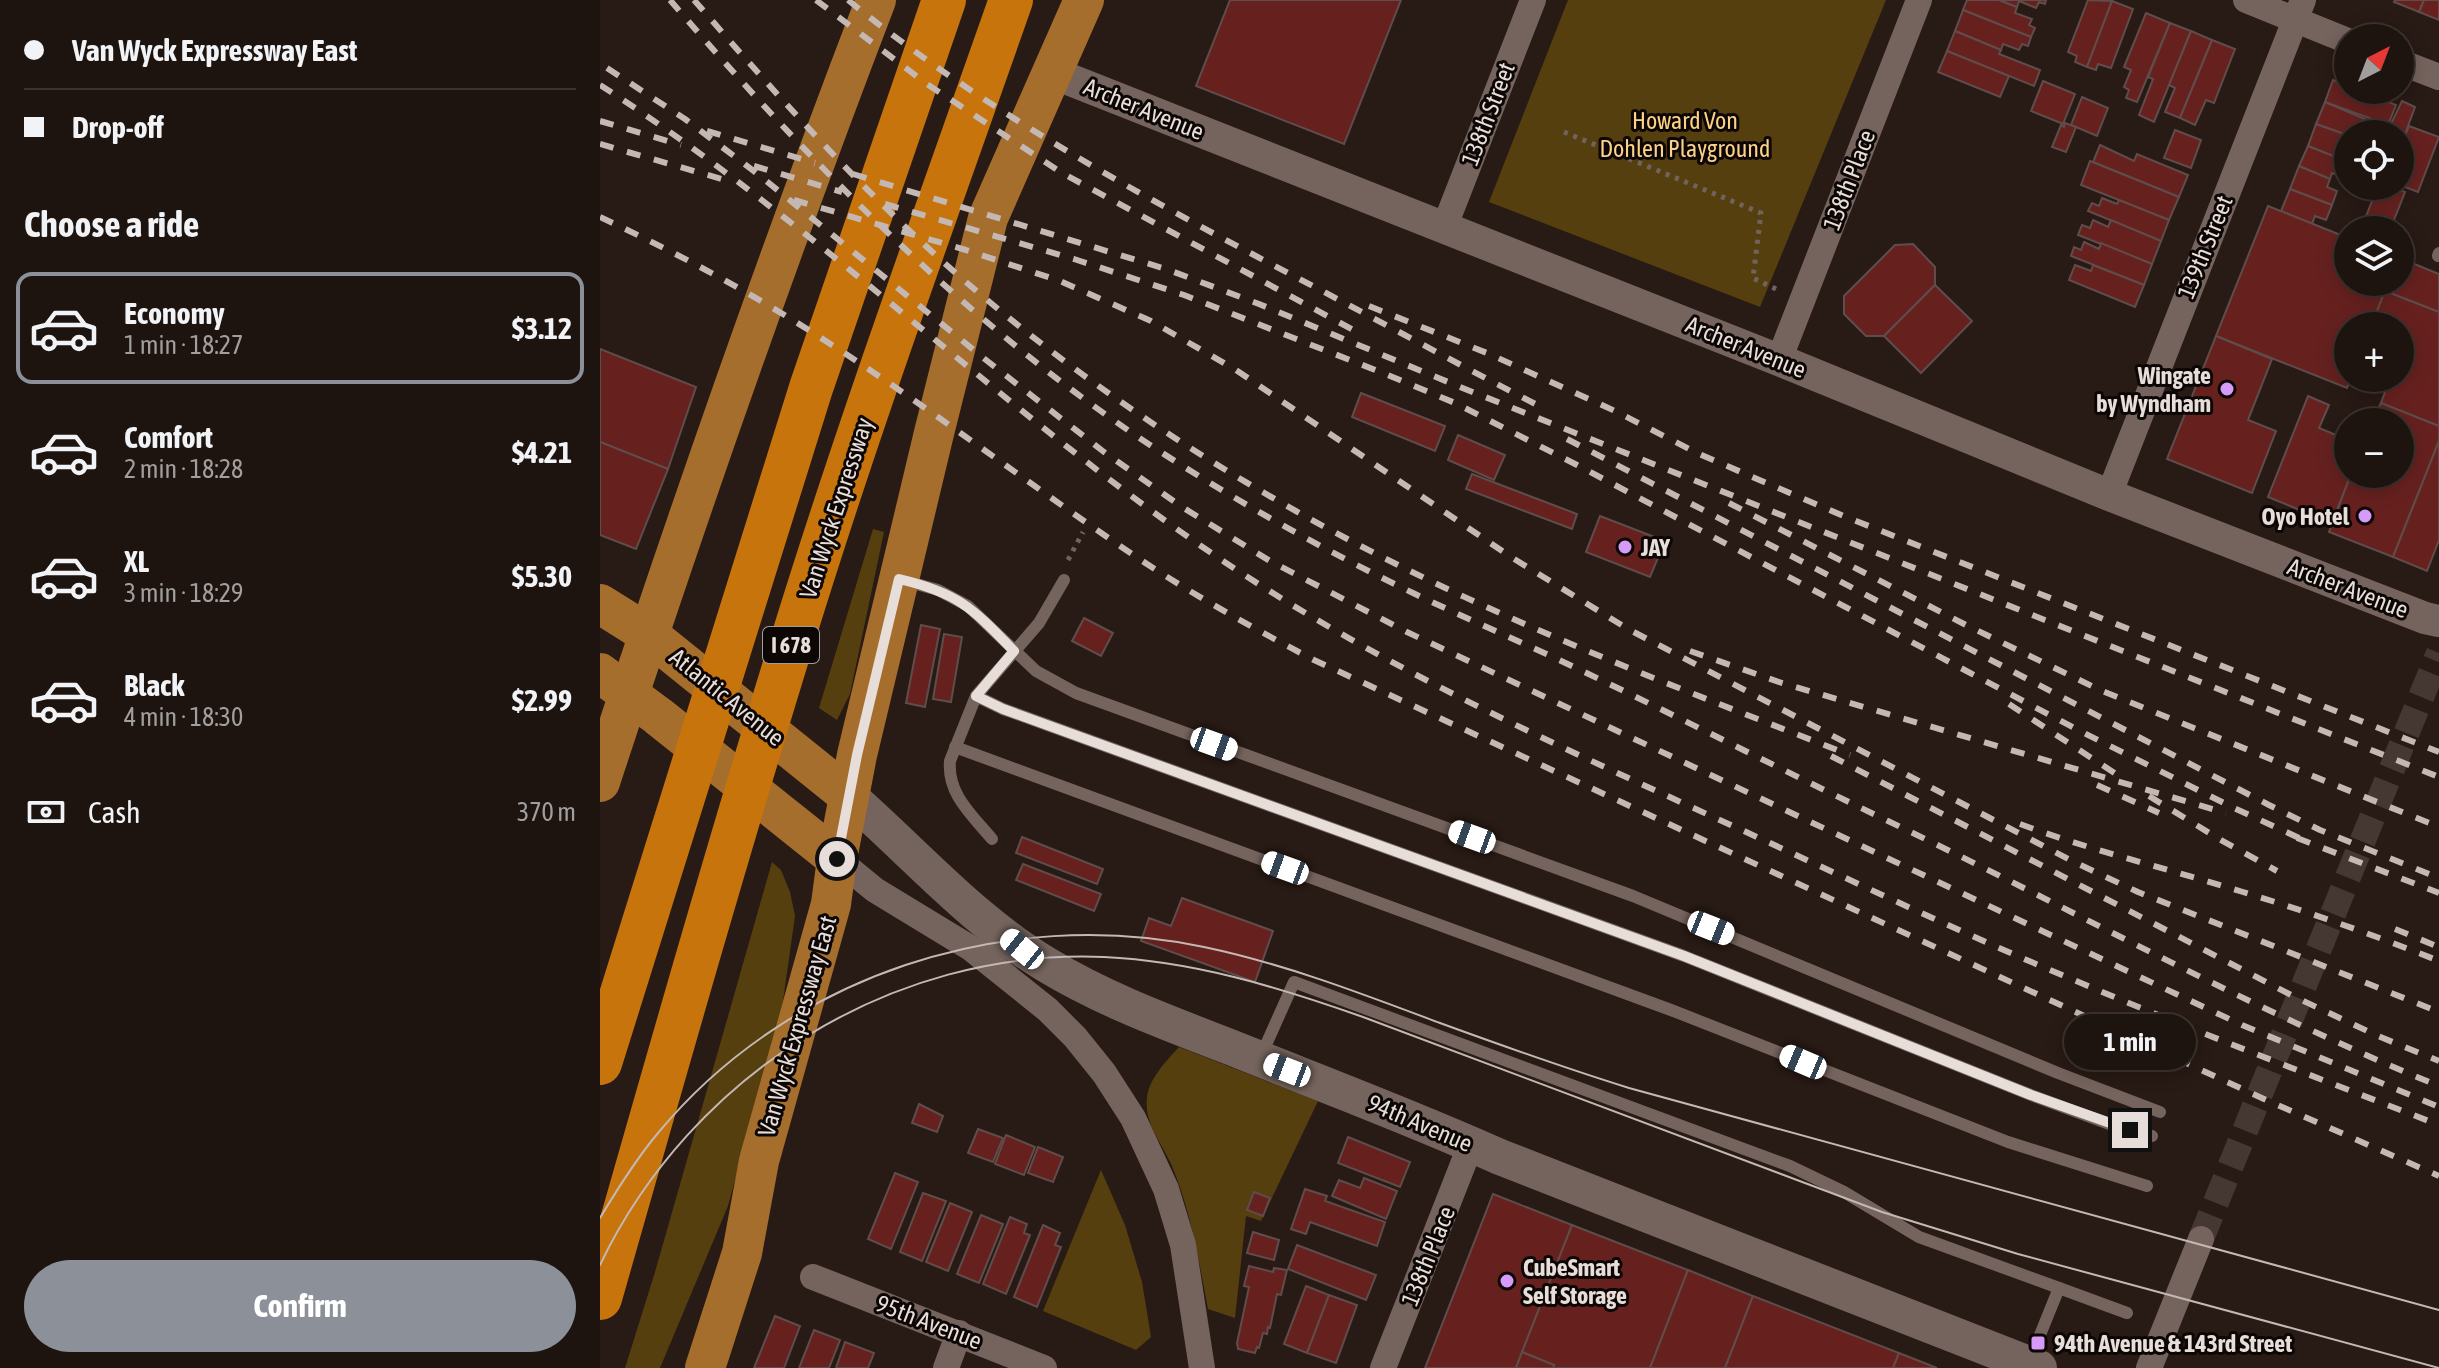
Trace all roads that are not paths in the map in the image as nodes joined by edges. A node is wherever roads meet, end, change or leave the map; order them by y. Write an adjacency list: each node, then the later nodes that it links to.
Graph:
1 (876, 0): 20 (main road)
2 (944, 0): 30 (highway, I 678)
3 (1011, 0): 38 (highway, Van Wyck Expressway / I 678)
4 (1084, 0): 11 (main road)
5 (1533, 0): 13 (street, 138th Street)
6 (1919, 0): 14 (street, 138th Place)
7 (2246, 0): 8 (street)
8 (2299, 10): 9 (street); 15 (street, 139th Street)
9 (2334, 32)
10 (2414, 67): 12 (street)
11 (1053, 73): 13 (street, Archer Avenue); 16 (main road)
12 (2439, 77)
13 (1444, 228): 14 (street, Archer Avenue)
14 (1779, 360): 15 (street, Archer Avenue)
15 (2109, 495): 19 (street, Archer Avenue)
16 (899, 579): 21 (lane); 26 (main road)
17 (1064, 580): 21 (lane)
18 (600, 604): 20 (main road, Atlantic Avenue)
19 (2439, 621)
20 (661, 644): 22 (main road); 26 (main road, Atlantic Avenue)
21 (1014, 651): 23 (lane); 31 (lane)
22 (629, 694): 25 (main road); 28 (main road)
23 (976, 696): 24 (lane); 32 (lane)
24 (955, 747): 27 (lane); 34 (lane)
25 (604, 756)
26 (835, 784): 28 (main road, Van Wyck Expressway East); 29 (main road, 94th Avenue)
27 (992, 839)
28 (837, 859): 42 (main road, Van Wyck Expressway East); 45 (street)
29 (1259, 1059): 33 (main road, 94th Avenue); 37 (lane)
30 (600, 1063)
31 (2160, 1112)
32 (2152, 1136)
33 (1471, 1144): 41 (main road, 94th Avenue); 46 (street, 138th Place)
34 (2147, 1186)
35 (2201, 1239): 47 (street)
36 (813, 1277): 40 (street, 95th Avenue)
37 (2059, 1288): 39 (lane); 41 (lane)
38 (600, 1298)
39 (2127, 1313)
40 (959, 1333): 43 (street); 44 (street, 95th Avenue)
41 (2034, 1366)
42 (705, 1368)
43 (946, 1368)
44 (1044, 1368)
45 (1202, 1368)
46 (1383, 1368)
47 (2149, 1368)

